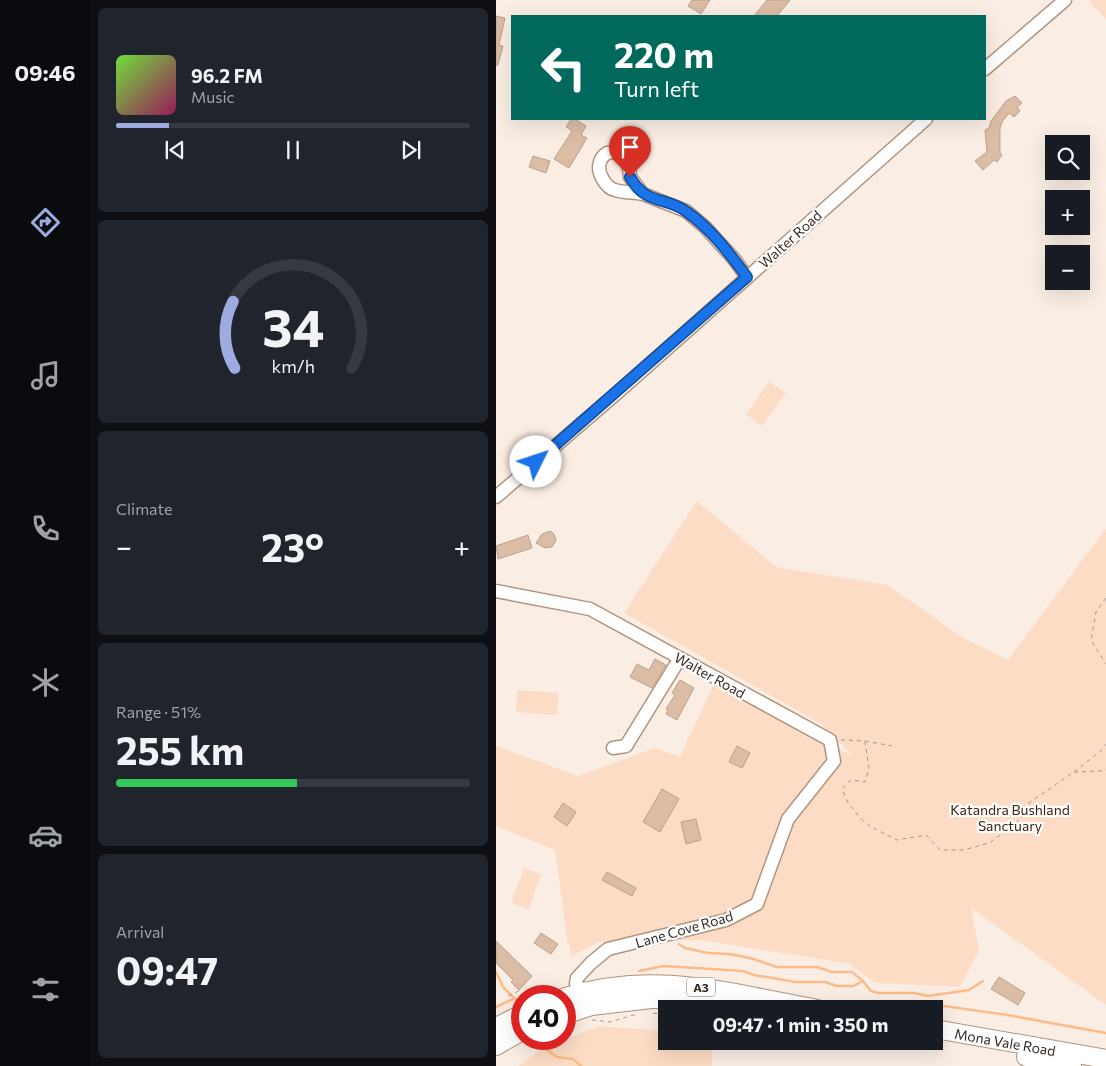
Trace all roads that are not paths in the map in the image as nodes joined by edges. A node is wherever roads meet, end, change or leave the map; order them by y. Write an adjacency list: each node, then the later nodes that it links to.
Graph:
1 (1065, 0): 2 (street)
2 (986, 68)
3 (925, 120): 5 (street, Walter Road)
4 (643, 194): 5 (street)
5 (747, 277): 6 (street, Walter Road)
6 (496, 498)
7 (496, 591): 8 (street, Walter Road)
8 (680, 658): 9 (street); 10 (street, Walter Road)
9 (613, 748)
10 (788, 819): 11 (street, Lane Cove Road)
11 (583, 992): 12 (highway, A3); 14 (highway, A3)
12 (576, 994)
13 (687, 1000): 15 (highway, A3)
14 (770, 1000)
15 (576, 1011)
16 (511, 1020): 17 (highway)
17 (496, 1027)
18 (943, 1030): 22 (highway, Mona Vale Road)
19 (511, 1037): 21 (highway)
20 (943, 1042): 23 (highway, Mona Vale Road)
21 (496, 1046)
22 (1106, 1059)
23 (1072, 1066)

